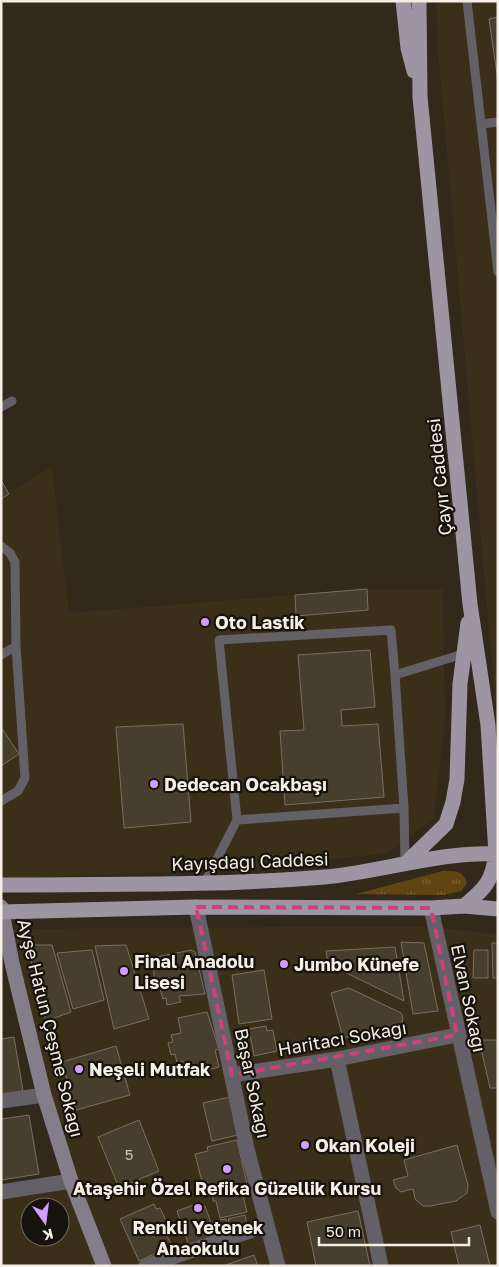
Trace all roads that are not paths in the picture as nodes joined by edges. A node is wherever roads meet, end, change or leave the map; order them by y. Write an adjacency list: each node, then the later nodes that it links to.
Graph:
1 (403, 1): 4 (main road, Çayır Caddesi)
2 (419, 1): 4 (main road, Çayır Caddesi)
3 (467, 1): 6 (lane)
4 (420, 97): 12 (main road, Çayır Caddesi)
5 (498, 122): 6 (lane)
6 (481, 124): 7 (lane)
7 (497, 266): 8 (lane)
8 (498, 272)
9 (12, 401): 10 (lane)
10 (1, 408)
11 (1, 546): 13 (lane)
12 (470, 604): 14 (main road); 20 (main road, Çayır Caddesi)
13 (16, 646): 15 (lane); 17 (lane)
14 (463, 654): 16 (lane); 21 (main road)
15 (1, 655)
16 (395, 675): 18 (lane); 19 (lane)
17 (1, 801)
18 (404, 808): 19 (lane); 21 (lane)
19 (237, 820): 22 (lane)
20 (497, 854): 21 (main road, Kayışdağı Caddesi); 24 (main road, Çayır Caddesi)
21 (405, 864): 22 (main road, Kayışdağı Caddesi)
22 (205, 882): 23 (main road, Kayışdağı Caddesi)
23 (1, 885)
24 (464, 906): 26 (main road); 27 (main road)
25 (196, 907): 26 (main road); 28 (main road); 31 (street, Başar Sokağı)
26 (430, 908): 29 (street, Elvan Sokağı)
27 (498, 909)
28 (2, 910): 32 (street, Ayşe Hatun Çeşme Sokağı)
29 (457, 1035): 30 (street, Haritacı Sokağı); 36 (street, Elvan Sokağı)
30 (337, 1060): 31 (street, Haritacı Sokağı); 41 (street)
31 (232, 1075): 37 (street, Başar Sokağı)
32 (44, 1095): 33 (street); 34 (street, Ayşe Hatun Çeşme Sokağı)
33 (1, 1101)
34 (71, 1181): 35 (street); 38 (street, Ayşe Hatun Çeşme Sokağı)
35 (1, 1192)
36 (498, 1212)
37 (267, 1225): 39 (street); 40 (street, Başar Sokağı)
38 (104, 1266)
39 (146, 1266)
40 (278, 1266)
41 (382, 1266)

